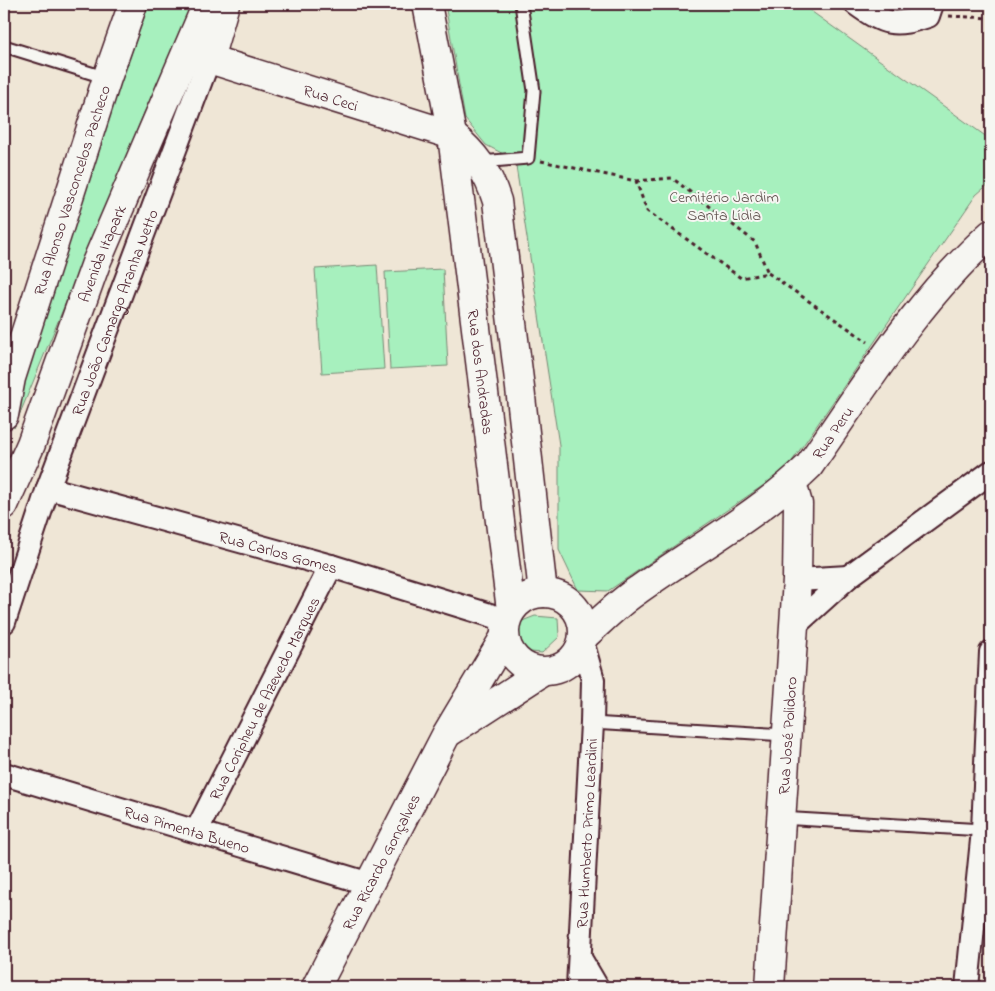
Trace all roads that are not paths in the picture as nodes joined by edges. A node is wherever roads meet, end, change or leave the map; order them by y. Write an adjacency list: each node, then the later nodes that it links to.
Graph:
1 (134, 4): 10 (street, Rua Alonso Vasconcelos Pacheco)
2 (207, 4): 23 (street, Avenida Itapark)
3 (225, 4): 9 (street, Rua João Camargo Aranha Netto)
4 (426, 4): 11 (street, Rua dos Andradas)
5 (521, 4): 12 (lane)
6 (856, 4): 7 (street)
7 (930, 10)
8 (4, 46): 10 (lane)
9 (209, 59): 11 (street, Rua Ceci); 22 (street, Rua João Camargo Aranha Netto)
10 (107, 78): 16 (street, Rua Alonso Vasconcelos Pacheco)
11 (452, 135): 12 (street); 13 (street, Rua dos Andradas)
12 (480, 162): 14 (street)
13 (458, 189): 14 (street); 18 (street, Rua dos Andradas)
14 (496, 201): 17 (street)
15 (991, 234): 21 (street, Rua Peru)
16 (7, 388): 19 (street, Rua Alonso Vasconcelos Pacheco)
17 (520, 388): 18 (street); 27 (street)
18 (482, 390): 29 (street, Rua dos Andradas)
19 (4, 415)
20 (991, 472): 25 (street)
21 (792, 483): 26 (street, Rua José Polidoro); 31 (street, Rua Peru)
22 (48, 488): 24 (street, Rua Carlos Gomes); 28 (street, Rua João Camargo Aranha Netto)
23 (4, 505)
24 (331, 566): 29 (street, Rua Carlos Gomes); 39 (street, Rua Coripheu de Azevedo Marques)
25 (848, 577): 26 (street); 30 (street)
26 (797, 580): 30 (street, Rua José Polidoro)
27 (543, 593): 29 (street); 31 (street)
28 (4, 622)
29 (507, 623): 33 (street); 35 (street, Rua Ricardo Gonçalves)
30 (795, 625): 36 (street, Rua José Polidoro)
31 (579, 638): 33 (street); 34 (street, Rua Humberto Primo Leardini)
32 (991, 652): 40 (street)
33 (542, 672): 35 (street, Rua Ricardo Gonçalves)
34 (592, 722): 36 (lane); 42 (street, Rua Humberto Primo Leardini)
35 (446, 735): 41 (street, Rua Ricardo Gonçalves)
36 (786, 735): 38 (street, Rua José Polidoro)
37 (4, 774): 39 (street, Rua Pimenta Bueno)
38 (780, 818): 40 (lane); 46 (street, Rua José Polidoro)
39 (197, 830): 41 (street, Rua Pimenta Bueno)
40 (983, 830): 47 (street)
41 (370, 884): 43 (street, Rua Ricardo Gonçalves)
42 (580, 958): 44 (street, Rua Humberto Primo Leardini); 45 (street)
43 (316, 987)
44 (578, 987)
45 (597, 987)
46 (770, 987)
47 (967, 987)

